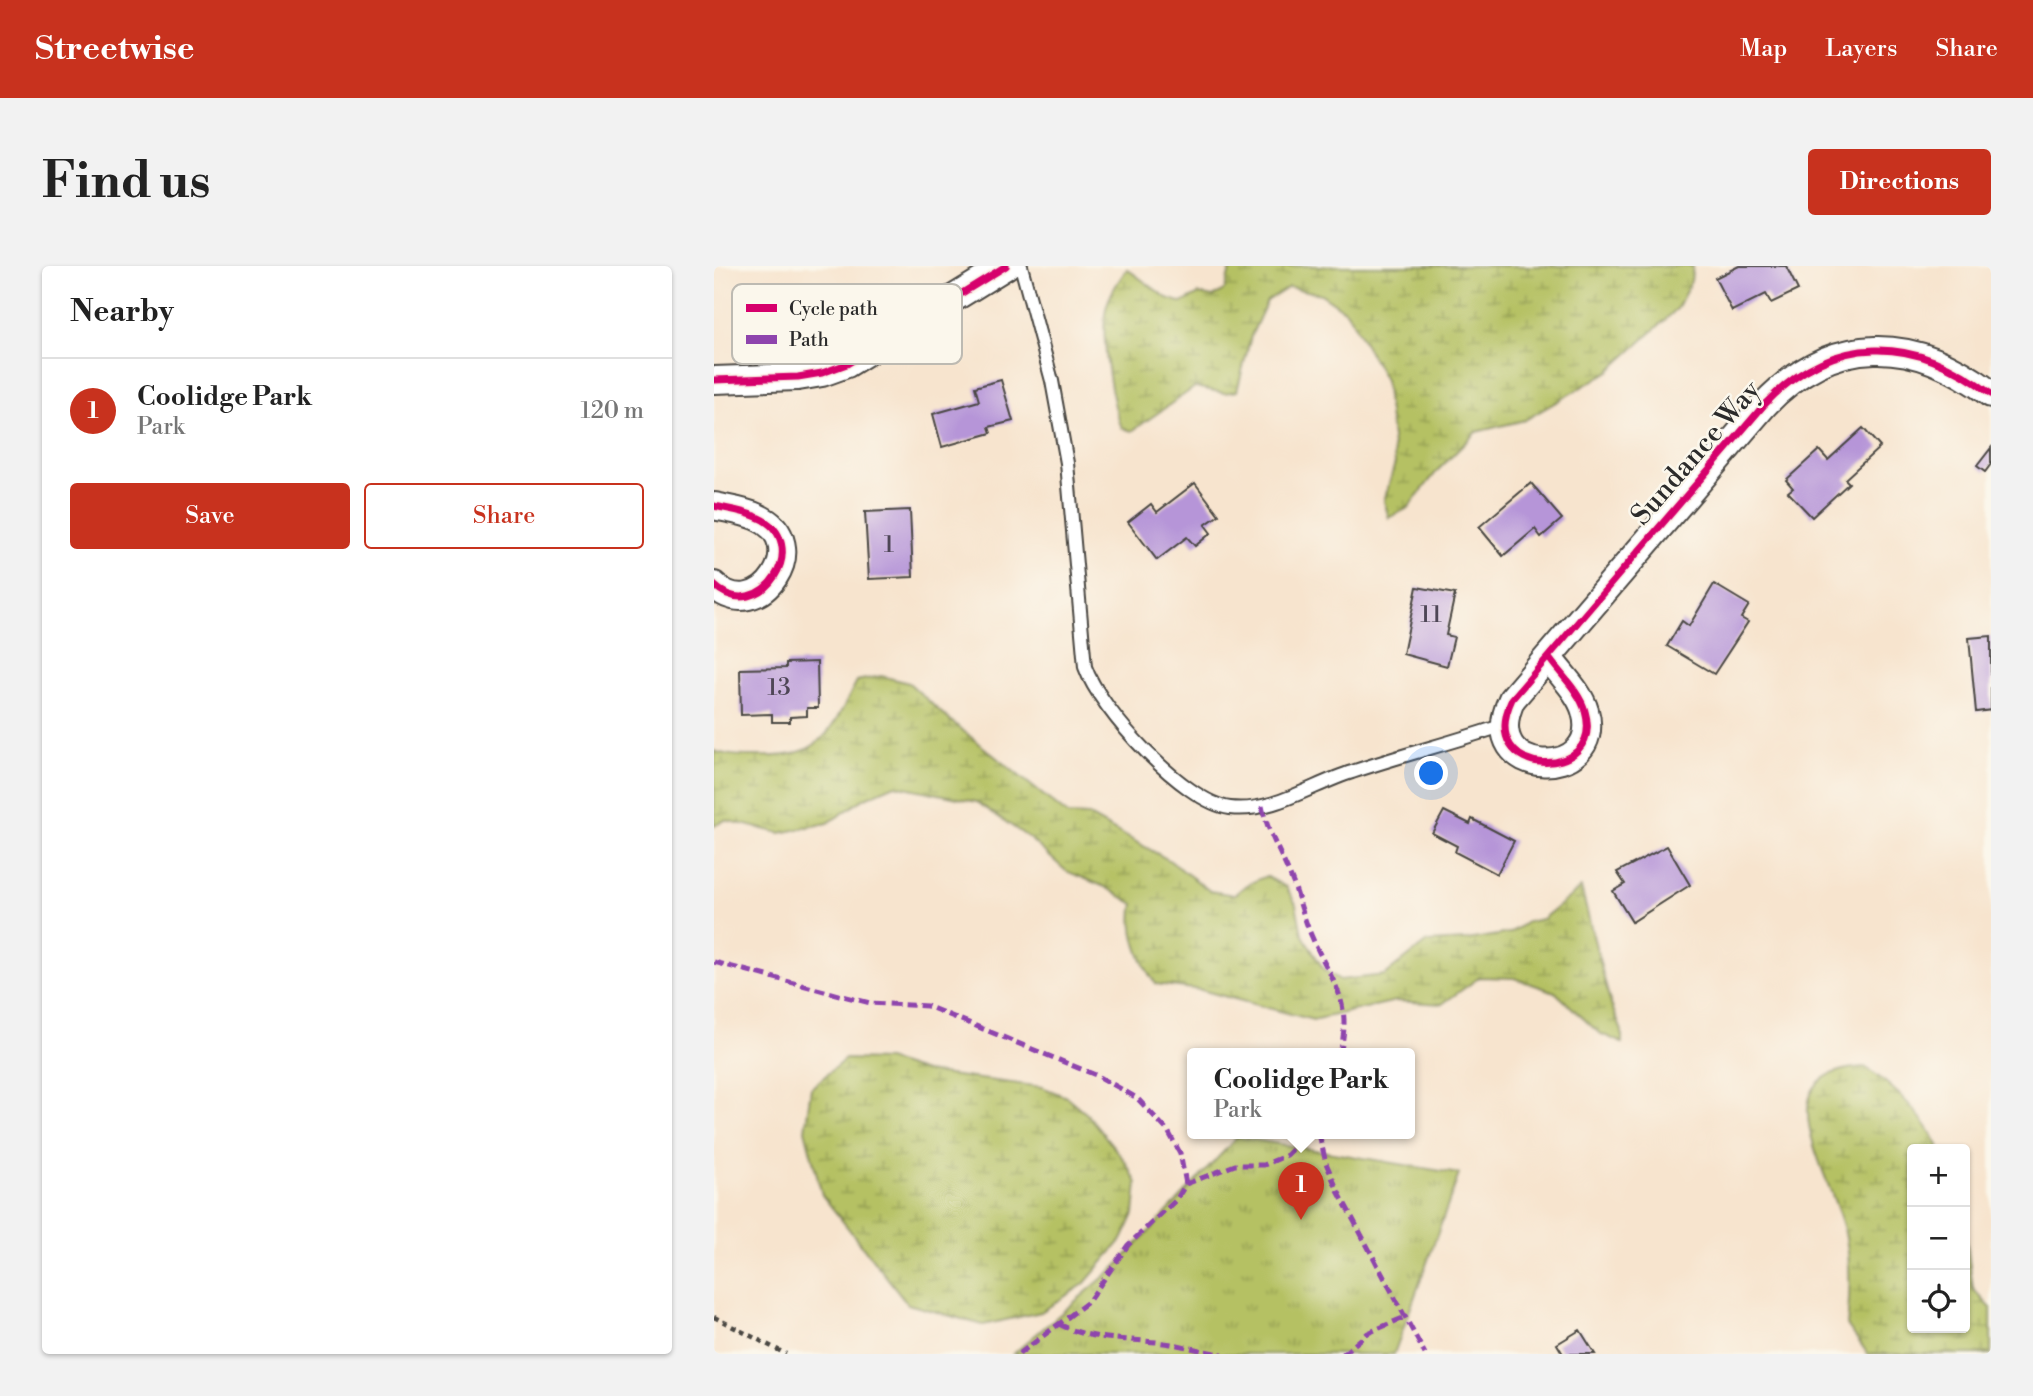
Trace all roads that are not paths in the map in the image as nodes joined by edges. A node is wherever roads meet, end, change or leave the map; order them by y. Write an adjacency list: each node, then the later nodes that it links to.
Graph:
1 (1006, 266): 3 (street)
2 (1021, 266): 10 (lane)
3 (962, 293)
4 (847, 364): 5 (street)
5 (714, 380)
6 (1991, 394): 9 (street, Sundance Way)
7 (714, 506): 8 (street)
8 (714, 585)
9 (1549, 658): 10 (street, Sundance Way); 10 (street)
10 (1504, 725)

